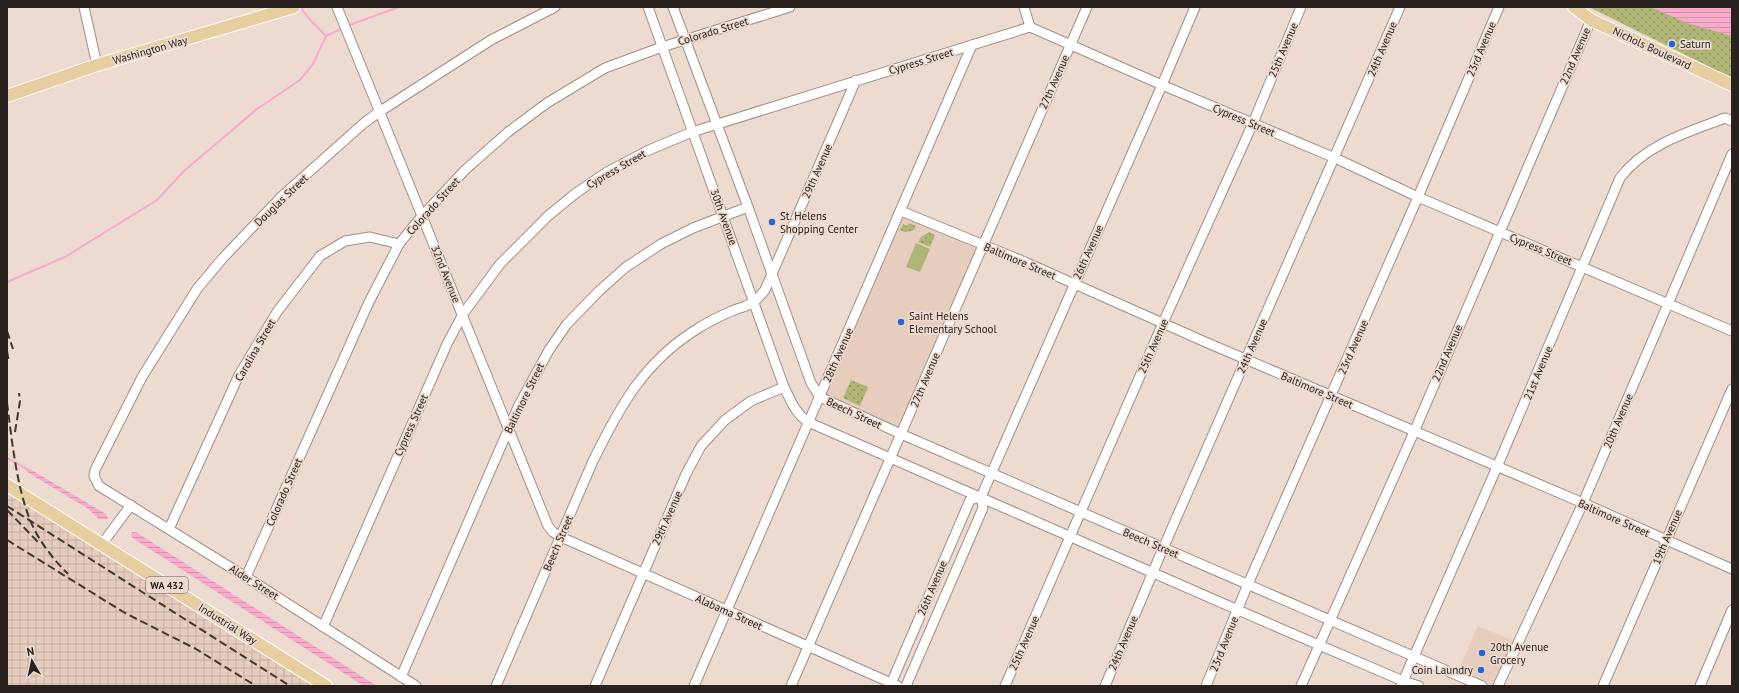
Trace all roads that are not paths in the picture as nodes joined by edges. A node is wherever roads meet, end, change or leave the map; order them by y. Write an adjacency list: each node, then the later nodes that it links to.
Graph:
1 (84, 7): 21 (street)
2 (294, 7): 21 (main road, Washington Way)
3 (338, 7): 26 (street, 32nd Avenue)
4 (554, 7): 26 (street, Douglas Street)
5 (648, 7): 20 (street, 30th Avenue)
6 (673, 7): 17 (street)
7 (790, 7): 17 (street, Colorado Street)
8 (1024, 7): 16 (street)
9 (1087, 7): 18 (street, 27th Avenue)
10 (1195, 7): 23 (street, 26th Avenue)
11 (1301, 7): 29 (street, 25th Avenue)
12 (1400, 7): 32 (street, 24th Avenue)
13 (1499, 7): 33 (street, 23rd Avenue)
14 (1574, 7): 15 (main road, Nichols Boulevard)
15 (1591, 20): 24 (main road, Nichols Boulevard); 38 (street, 22nd Avenue)
16 (1030, 27): 18 (street, Cypress Street); 19 (street, Cypress Street)
17 (686, 39): 20 (street, Colorado Street); 28 (street)
18 (1071, 44): 23 (street, Cypress Street); 40 (street, 27th Avenue)
19 (972, 45): 22 (street, Cypress Street); 35 (street, 28th Avenue)
20 (662, 47): 30 (street, 30th Avenue); 36 (street, Colorado Street)
21 (97, 65): 25 (main road, Washington Way)
22 (856, 80): 28 (street, Cypress Street); 42 (street, 29th Avenue)
23 (1162, 85): 29 (street, Cypress Street); 43 (street, 26th Avenue)
24 (1732, 85)
25 (7, 96)
26 (380, 112): 36 (street, 32nd Avenue); 61 (street, Douglas Street)
27 (1732, 121): 41 (street, 21st Avenue)
28 (717, 123): 30 (street, Cypress Street); 34 (street)
29 (1253, 123): 32 (street, Cypress Street); 47 (street, 25th Avenue)
30 (692, 132): 37 (street, 30th Avenue); 46 (street, Cypress Street)
31 (1732, 154): 45 (street, 20th Avenue)
32 (1335, 158): 33 (street, Cypress Street); 49 (street, 24th Avenue)
33 (1418, 197): 38 (street, Cypress Street); 52 (street, 23rd Avenue)
34 (748, 207): 37 (street, Baltimore Street); 42 (street)
35 (901, 211): 40 (street, Baltimore Street); 53 (street, 28th Avenue)
36 (422, 216): 39 (street, Colorado Street); 46 (street, 32nd Avenue)
37 (724, 216): 44 (street, 30th Avenue); 55 (street, Baltimore Street)
38 (1500, 232): 41 (street, Cypress Street); 56 (street, 22nd Avenue)
39 (399, 244): 67 (street, Carolina Street); 76 (street, Colorado Street)
40 (983, 245): 43 (street, Baltimore Street); 57 (street, 27th Avenue)
41 (1584, 266): 45 (street, Cypress Street); 59 (street, 21st Avenue)
42 (772, 274): 44 (street, 29th Avenue); 53 (street)
43 (1073, 284): 47 (street, Baltimore Street); 60 (street, 26th Avenue)
44 (754, 302): 50 (street, 30th Avenue); 69 (street, Beech Street)
45 (1667, 304): 48 (street, Cypress Street); 64 (street, 20th Avenue)
46 (462, 314): 55 (street, 32nd Avenue); 82 (street, Cypress Street)
47 (1163, 323): 49 (street, Baltimore Street); 66 (street, 25th Avenue)
48 (1732, 331)
49 (1246, 359): 52 (street, Baltimore Street); 72 (street, 24th Avenue)
50 (784, 387): 54 (street, 30th Avenue); 75 (street, 29th Avenue)
51 (1732, 389): 70 (street, 19th Avenue)
52 (1331, 396): 56 (street, Baltimore Street); 77 (street, 23rd Avenue)
53 (820, 397): 54 (street, 28th Avenue); 57 (street, Beech Street)
54 (808, 422): 58 (street); 80 (street, 28th Avenue)
55 (509, 428): 69 (street, 32nd Avenue); 86 (street, Baltimore Street)
56 (1414, 432): 59 (street, Baltimore Street); 81 (street, 22nd Avenue)
57 (901, 434): 58 (street, 27th Avenue); 60 (street, Beech Street)
58 (891, 458): 63 (street); 84 (street, 27th Avenue)
59 (1497, 467): 64 (street, Baltimore Street); 85 (street, 21st Avenue)
60 (991, 473): 63 (street, 26th Avenue); 66 (street, Beech Street)
61 (94, 476): 65 (street, Alder Street)
62 (7, 485): 71 (main road, Industrial Way / WA 432)
63 (980, 496): 68 (street); 88 (street, 26th Avenue); 95 (street, 26th Avenue)
64 (1583, 503): 70 (street, Baltimore Street); 102 (street, 20th Avenue)
65 (131, 505): 67 (street, Alder Street); 71 (street)
66 (1081, 512): 68 (street, 25th Avenue); 72 (street, Beech Street)
67 (169, 528): 76 (street, Alder Street)
68 (1070, 536): 74 (street); 96 (street, 25th Avenue)
69 (561, 537): 75 (street, Alabama Street); 91 (street, Beech Street)
70 (1665, 541): 73 (street, Baltimore Street); 103 (street, 19th Avenue)
71 (102, 544): 89 (main road, Industrial Way / WA 432)
72 (1163, 548): 74 (street, 24th Avenue); 77 (street, Beech Street)
73 (1732, 569)
74 (1152, 573): 78 (street); 97 (street, 24th Avenue)
75 (643, 574): 80 (street, Alabama Street); 92 (street, 29th Avenue)
76 (246, 577): 82 (street, Alder Street)
77 (1248, 584): 78 (street, 23rd Avenue); 81 (street, Beech Street)
78 (1238, 610): 83 (street); 98 (street, 23rd Avenue)
79 (1732, 610): 104 (street)
80 (726, 611): 84 (street, Alabama Street); 93 (street, 28th Avenue)
81 (1330, 620): 83 (street, 22nd Avenue); 85 (street, Beech Street)
82 (323, 626): 86 (street, Alder Street)
83 (1319, 645): 87 (street); 99 (street, 22nd Avenue)
84 (808, 647): 88 (street, Alabama Street); 94 (street, 27th Avenue)
85 (1414, 657): 87 (street, 21st Avenue); 101 (street, Beech Street)
86 (401, 677): 90 (street, Alder Street)
87 (1402, 684): 100 (street)
88 (893, 685)
89 (326, 686)
90 (416, 686)
91 (496, 686)
92 (595, 686)
93 (694, 686)
94 (791, 686)
95 (906, 686)
96 (1005, 686)
97 (1105, 686)
98 (1206, 686)
99 (1301, 686)
100 (1419, 686)
101 (1482, 686)
102 (1498, 686)
103 (1603, 686)
104 (1700, 686)

